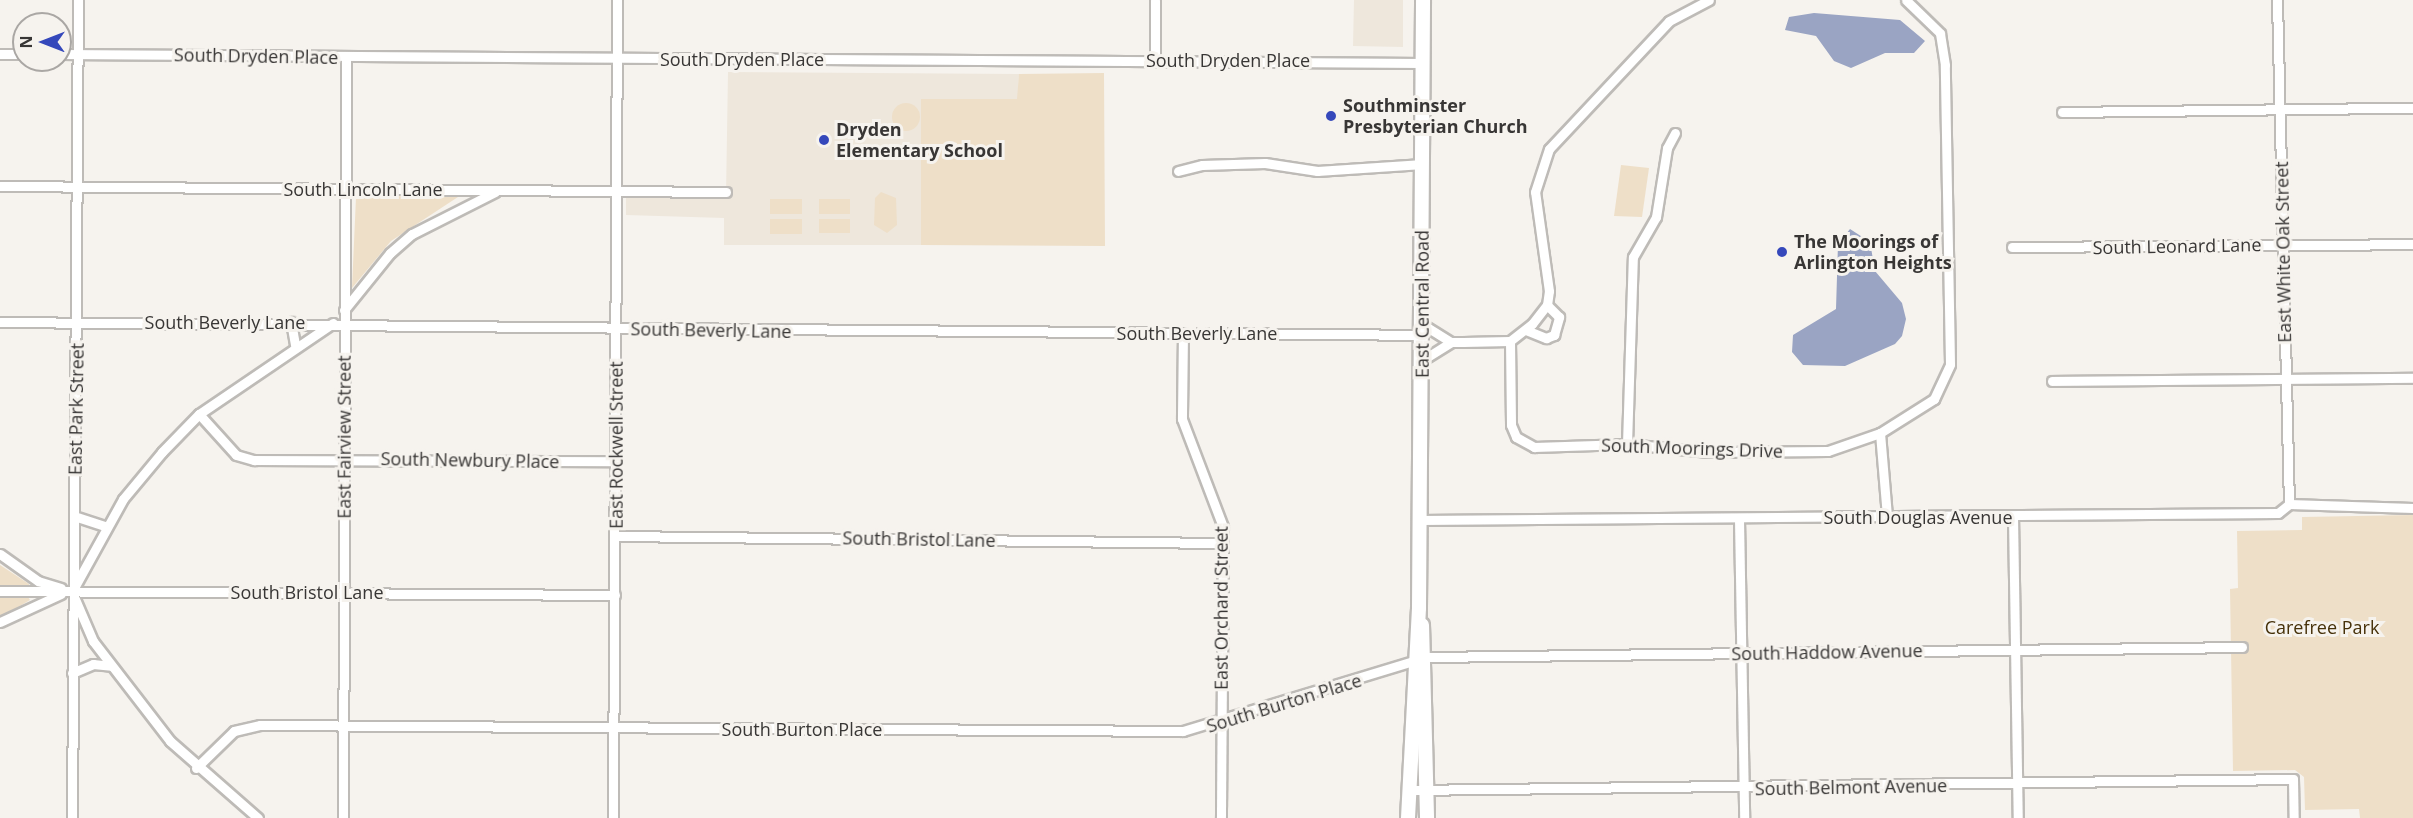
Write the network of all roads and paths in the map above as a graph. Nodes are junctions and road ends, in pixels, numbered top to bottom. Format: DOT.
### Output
graph roads {
  1 [pos="78,0"];
  2 [pos="617,0"];
  3 [pos="1155,0"];
  4 [pos="1424,0"];
  5 [pos="1709,0"];
  6 [pos="1906,0"];
  7 [pos="2277,0"];
  8 [pos="72,54"];
  9 [pos="78,54"];
  10 [pos="346,57"];
  11 [pos="617,58"];
  12 [pos="1155,59"];
  13 [pos="1423,63"];
  14 [pos="2413,108"];
  15 [pos="2280,110"];
  16 [pos="2062,112"];
  17 [pos="1675,133"];
  18 [pos="1423,164"];
  19 [pos="1178,171"];
  20 [pos="0,186"];
  21 [pos="77,187"];
  22 [pos="345,189"];
  23 [pos="500,190"];
  24 [pos="617,190"];
  25 [pos="726,192"];
  26 [pos="2283,244"];
  27 [pos="2413,244"];
  28 [pos="2012,247"];
  29 [pos="1547,305"];
  30 [pos="345,309"];
  31 [pos="0,322"];
  32 [pos="77,322"];
  33 [pos="291,322"];
  34 [pos="333,323"];
  35 [pos="345,323"];
  36 [pos="617,327"];
  37 [pos="1422,330"];
  38 [pos="1526,330"];
  39 [pos="1183,333"];
  40 [pos="1510,341"];
  41 [pos="1451,342"];
  42 [pos="295,345"];
  43 [pos="1421,361"];
  44 [pos="2413,378"];
  45 [pos="2286,379"];
  46 [pos="2052,381"];
  47 [pos="199,414"];
  48 [pos="1880,433"];
  49 [pos="1628,444"];
  50 [pos="344,459"];
  51 [pos="616,461"];
  52 [pos="2289,504"];
  53 [pos="2413,508"];
  54 [pos="74,516"];
  55 [pos="2013,516"];
  56 [pos="1887,517"];
  57 [pos="1739,519"];
  58 [pos="1420,520"];
  59 [pos="105,526"];
  60 [pos="615,536"];
  61 [pos="1223,543"];
  62 [pos="0,554"];
  63 [pos="0,591"];
  64 [pos="72,591"];
  65 [pos="344,592"];
  66 [pos="615,595"];
  67 [pos="0,622"];
  68 [pos="2242,647"];
  69 [pos="2015,649"];
  70 [pos="1741,654"];
  71 [pos="1420,658"];
  72 [pos="111,666"];
  73 [pos="72,673"];
  74 [pos="1221,723"];
  75 [pos="343,727"];
  76 [pos="614,729"];
  77 [pos="196,768"];
  78 [pos="2018,786"];
  79 [pos="1744,788"];
  80 [pos="1427,789"];
  81 [pos="1409,790"];
  82 [pos="72,818"];
  83 [pos="258,818"];
  84 [pos="343,818"];
  85 [pos="613,818"];
  86 [pos="1221,818"];
  87 [pos="1408,818"];
  88 [pos="1427,818"];
  89 [pos="1744,818"];
  90 [pos="2018,818"];
  91 [pos="2294,818"];
  1 -- 9 [label="street, East Park Street"];
  2 -- 11 [label="street, East Rockwell Street"];
  3 -- 12 [label="street"];
  4 -- 13 [label="main road, East Central Road"];
  5 -- 29 [label="street"];
  6 -- 48 [label="street, South Moorings Drive"];
  7 -- 15 [label="street, East White Oak Street"];
  8 -- 9 [label="street, South Dryden Place"];
  9 -- 10 [label="street, South Dryden Place"];
  9 -- 21 [label="street, East Park Street"];
  10 -- 11 [label="street, South Dryden Place"];
  10 -- 22 [label="street, East Fairview Street"];
  11 -- 12 [label="street, South Dryden Place"];
  11 -- 24 [label="street, East Rockwell Street"];
  12 -- 13 [label="street, South Dryden Place"];
  13 -- 18 [label="main road, East Central Road"];
  14 -- 15 [label="street"];
  15 -- 16 [label="street"];
  15 -- 26 [label="street, East White Oak Street"];
  17 -- 49 [label="street"];
  18 -- 19 [label="street"];
  18 -- 37 [label="main road, East Central Road"];
  20 -- 21 [label="street, South Lincoln Lane"];
  21 -- 22 [label="street, South Lincoln Lane"];
  21 -- 32 [label="street, East Park Street"];
  22 -- 23 [label="street, South Lincoln Lane"];
  22 -- 30 [label="street, East Fairview Street"];
  23 -- 24 [label="street, South Lincoln Lane"];
  23 -- 30 [label="street"];
  24 -- 25 [label="street, South Lincoln Lane"];
  24 -- 36 [label="street, East Rockwell Street"];
  26 -- 27 [label="street, South Leonard Lane"];
  26 -- 28 [label="street, South Leonard Lane"];
  26 -- 45 [label="street, East White Oak Street"];
  29 -- 38 [label="street"];
  29 -- 38 [label="street"];
  30 -- 34 [label="street"];
  30 -- 35 [label="street, East Fairview Street"];
  31 -- 32 [label="street, South Beverly Lane"];
  32 -- 33 [label="street, South Beverly Lane"];
  32 -- 54 [label="street, East Park Street"];
  33 -- 34 [label="street, South Beverly Lane"];
  33 -- 42 [label="street"];
  34 -- 35 [label="street, South Beverly Lane"];
  34 -- 42 [label="street"];
  35 -- 36 [label="street, South Beverly Lane"];
  35 -- 50 [label="street, East Fairview Street"];
  36 -- 39 [label="street, South Beverly Lane"];
  36 -- 51 [label="street, East Rockwell Street"];
  37 -- 39 [label="street, South Beverly Lane"];
  37 -- 41 [label="street"];
  37 -- 43 [label="main road, East Central Road"];
  38 -- 40 [label="street"];
  39 -- 61 [label="street, East Orchard Street"];
  40 -- 41 [label="street"];
  40 -- 49 [label="street, South Moorings Drive"];
  41 -- 43 [label="street"];
  42 -- 47 [label="street"];
  43 -- 58 [label="main road, East Central Road"];
  44 -- 45 [label="street"];
  45 -- 46 [label="street"];
  45 -- 52 [label="street, East White Oak Street"];
  47 -- 50 [label="street, South Newbury Place"];
  47 -- 59 [label="street"];
  48 -- 49 [label="street, South Moorings Drive"];
  48 -- 56 [label="street"];
  50 -- 51 [label="street, South Newbury Place"];
  50 -- 65 [label="street, East Fairview Street"];
  51 -- 60 [label="street, East Rockwell Street"];
  52 -- 53 [label="street, South Douglas Avenue"];
  52 -- 55 [label="street, South Douglas Avenue"];
  54 -- 59 [label="street"];
  54 -- 64 [label="street, East Park Street"];
  55 -- 56 [label="street, South Douglas Avenue"];
  55 -- 69 [label="street"];
  56 -- 57 [label="street, South Douglas Avenue"];
  57 -- 58 [label="street, South Douglas Avenue"];
  57 -- 70 [label="street"];
  58 -- 71 [label="main road, East Central Road"];
  59 -- 64 [label="street"];
  60 -- 61 [label="street, South Bristol Lane"];
  60 -- 66 [label="street, East Rockwell Street"];
  61 -- 74 [label="street, East Orchard Street"];
  62 -- 64 [label="street"];
  63 -- 64 [label="street, South Bristol Lane"];
  64 -- 65 [label="street, South Bristol Lane"];
  64 -- 67 [label="street"];
  64 -- 72 [label="street"];
  64 -- 73 [label="street, East Park Street"];
  65 -- 66 [label="street, South Bristol Lane"];
  65 -- 75 [label="street, East Fairview Street"];
  66 -- 76 [label="street, East Rockwell Street"];
  68 -- 69 [label="street, South Haddow Avenue"];
  69 -- 70 [label="street, South Haddow Avenue"];
  69 -- 78 [label="street"];
  70 -- 71 [label="street, South Haddow Avenue"];
  70 -- 79 [label="street"];
  71 -- 74 [label="street, South Burton Place"];
  71 -- 80 [label="main road, East Central Road"];
  71 -- 81 [label="main road, East Central Road"];
  72 -- 73 [label="street"];
  72 -- 77 [label="street"];
  73 -- 82 [label="street, East Park Street"];
  74 -- 76 [label="street, South Burton Place"];
  74 -- 86 [label="street, East Orchard Street"];
  75 -- 76 [label="street, South Burton Place"];
  75 -- 77 [label="street, South Burton Place"];
  75 -- 84 [label="street, East Fairview Street"];
  76 -- 85 [label="street, East Rockwell Street"];
  77 -- 83 [label="street"];
  78 -- 79 [label="street, South Belmont Avenue"];
  78 -- 90 [label="street"];
  78 -- 91 [label="street, South Belmont Avenue"];
  79 -- 80 [label="street, South Belmont Avenue"];
  79 -- 89 [label="street"];
  80 -- 81 [label="street, South Belmont Avenue"];
  80 -- 88 [label="main road, East Central Road"];
  81 -- 87 [label="main road, East Central Road"];
}
